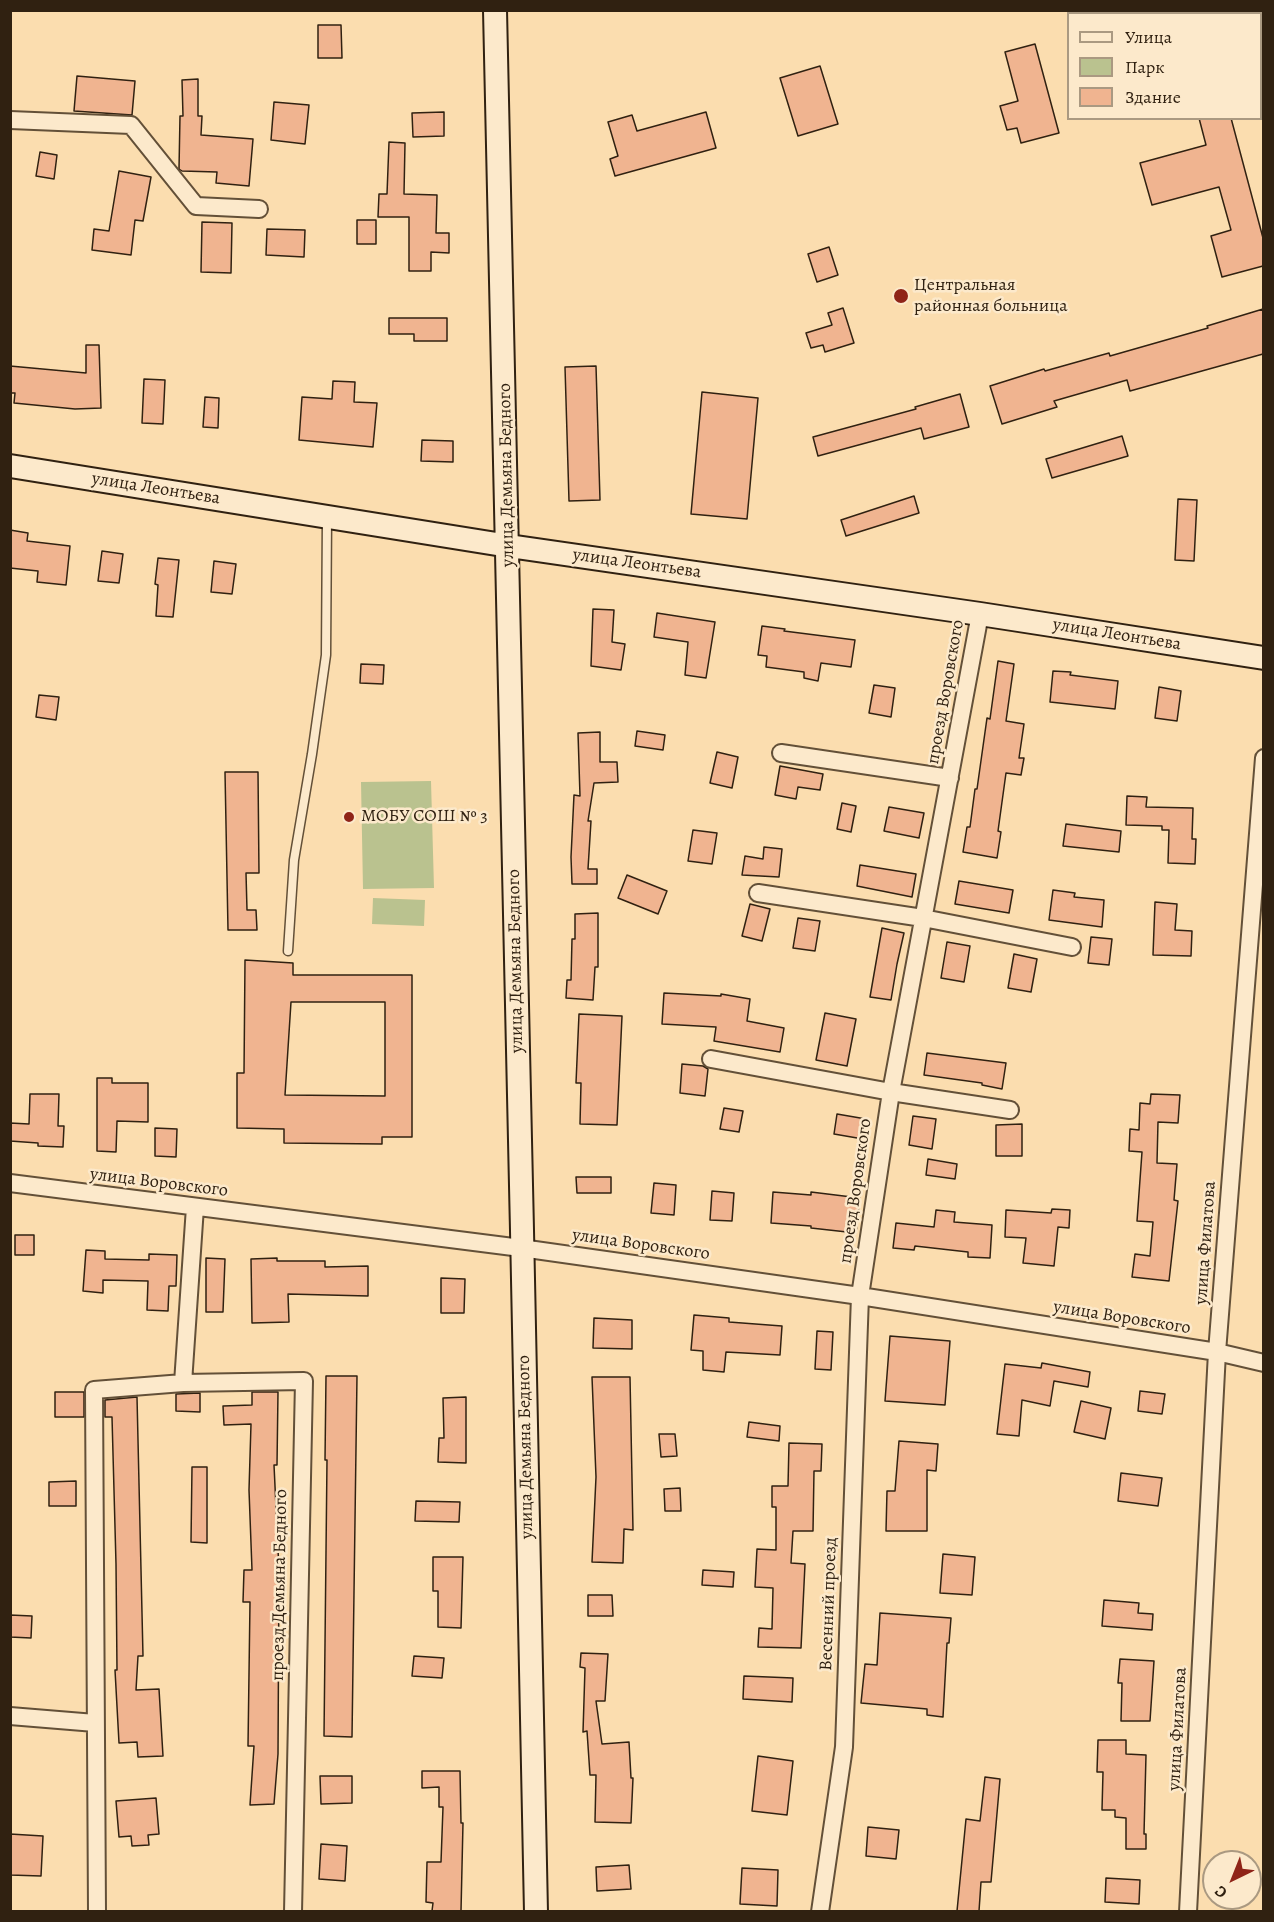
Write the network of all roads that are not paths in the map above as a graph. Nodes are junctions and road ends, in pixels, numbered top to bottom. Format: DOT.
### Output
graph roads {
  1 [pos="495,10"];
  2 [pos="10,120"];
  3 [pos="259,209"];
  4 [pos="10,466"];
  5 [pos="327,517"];
  6 [pos="509,546"];
  7 [pos="980,614"];
  8 [pos="1263,658"];
  9 [pos="781,753"];
  10 [pos="1263,758"];
  11 [pos="950,778"];
  12 [pos="758,893"];
  13 [pos="923,918"];
  14 [pos="1072,947"];
  15 [pos="288,951"];
  16 [pos="711,1059"];
  17 [pos="891,1092"];
  18 [pos="1010,1110"];
  19 [pos="10,1184"];
  20 [pos="195,1207"];
  21 [pos="521,1248"];
  22 [pos="860,1296"];
  23 [pos="1217,1352"];
  24 [pos="1263,1363"];
  25 [pos="183,1383"];
  26 [pos="10,1716"];
  27 [pos="95,1724"];
  28 [pos="97,1911"];
  29 [pos="293,1911"];
  30 [pos="536,1911"];
  31 [pos="820,1911"];
  32 [pos="1188,1911"];
  1 -- 6 [label="street, улица Демьяна Бедного"];
  2 -- 3 [label="street"];
  4 -- 5 [label="street, улица Леонтьева"];
  5 -- 6 [label="street, улица Леонтьева"];
  5 -- 15 [label="lane"];
  6 -- 7 [label="street, улица Леонтьева"];
  6 -- 21 [label="street, улица Демьяна Бедного"];
  7 -- 8 [label="street, улица Леонтьева"];
  7 -- 11 [label="street, проезд Воровского"];
  9 -- 11 [label="street, проезд Воровского"];
  10 -- 23 [label="street, улица Филатова"];
  11 -- 13 [label="street, проезд Воровского"];
  12 -- 13 [label="street"];
  13 -- 14 [label="street"];
  13 -- 17 [label="street, проезд Воровского"];
  16 -- 17 [label="street"];
  17 -- 18 [label="street"];
  17 -- 22 [label="street, проезд Воровского"];
  19 -- 20 [label="street, улица Воровского"];
  20 -- 21 [label="street, улица Воровского"];
  20 -- 25 [label="street"];
  21 -- 22 [label="street, улица Воровского"];
  21 -- 30 [label="street, улица Демьяна Бедного"];
  22 -- 23 [label="street, улица Воровского"];
  22 -- 31 [label="street, Весенний проезд"];
  23 -- 24 [label="street, улица Воровского"];
  23 -- 32 [label="street, улица Филатова"];
  25 -- 27 [label="street, проезд Демьяна Бедного"];
  25 -- 29 [label="street, проезд Демьяна Бедного"];
  26 -- 27 [label="street"];
  27 -- 28 [label="street, проезд Демьяна Бедного"];
}
